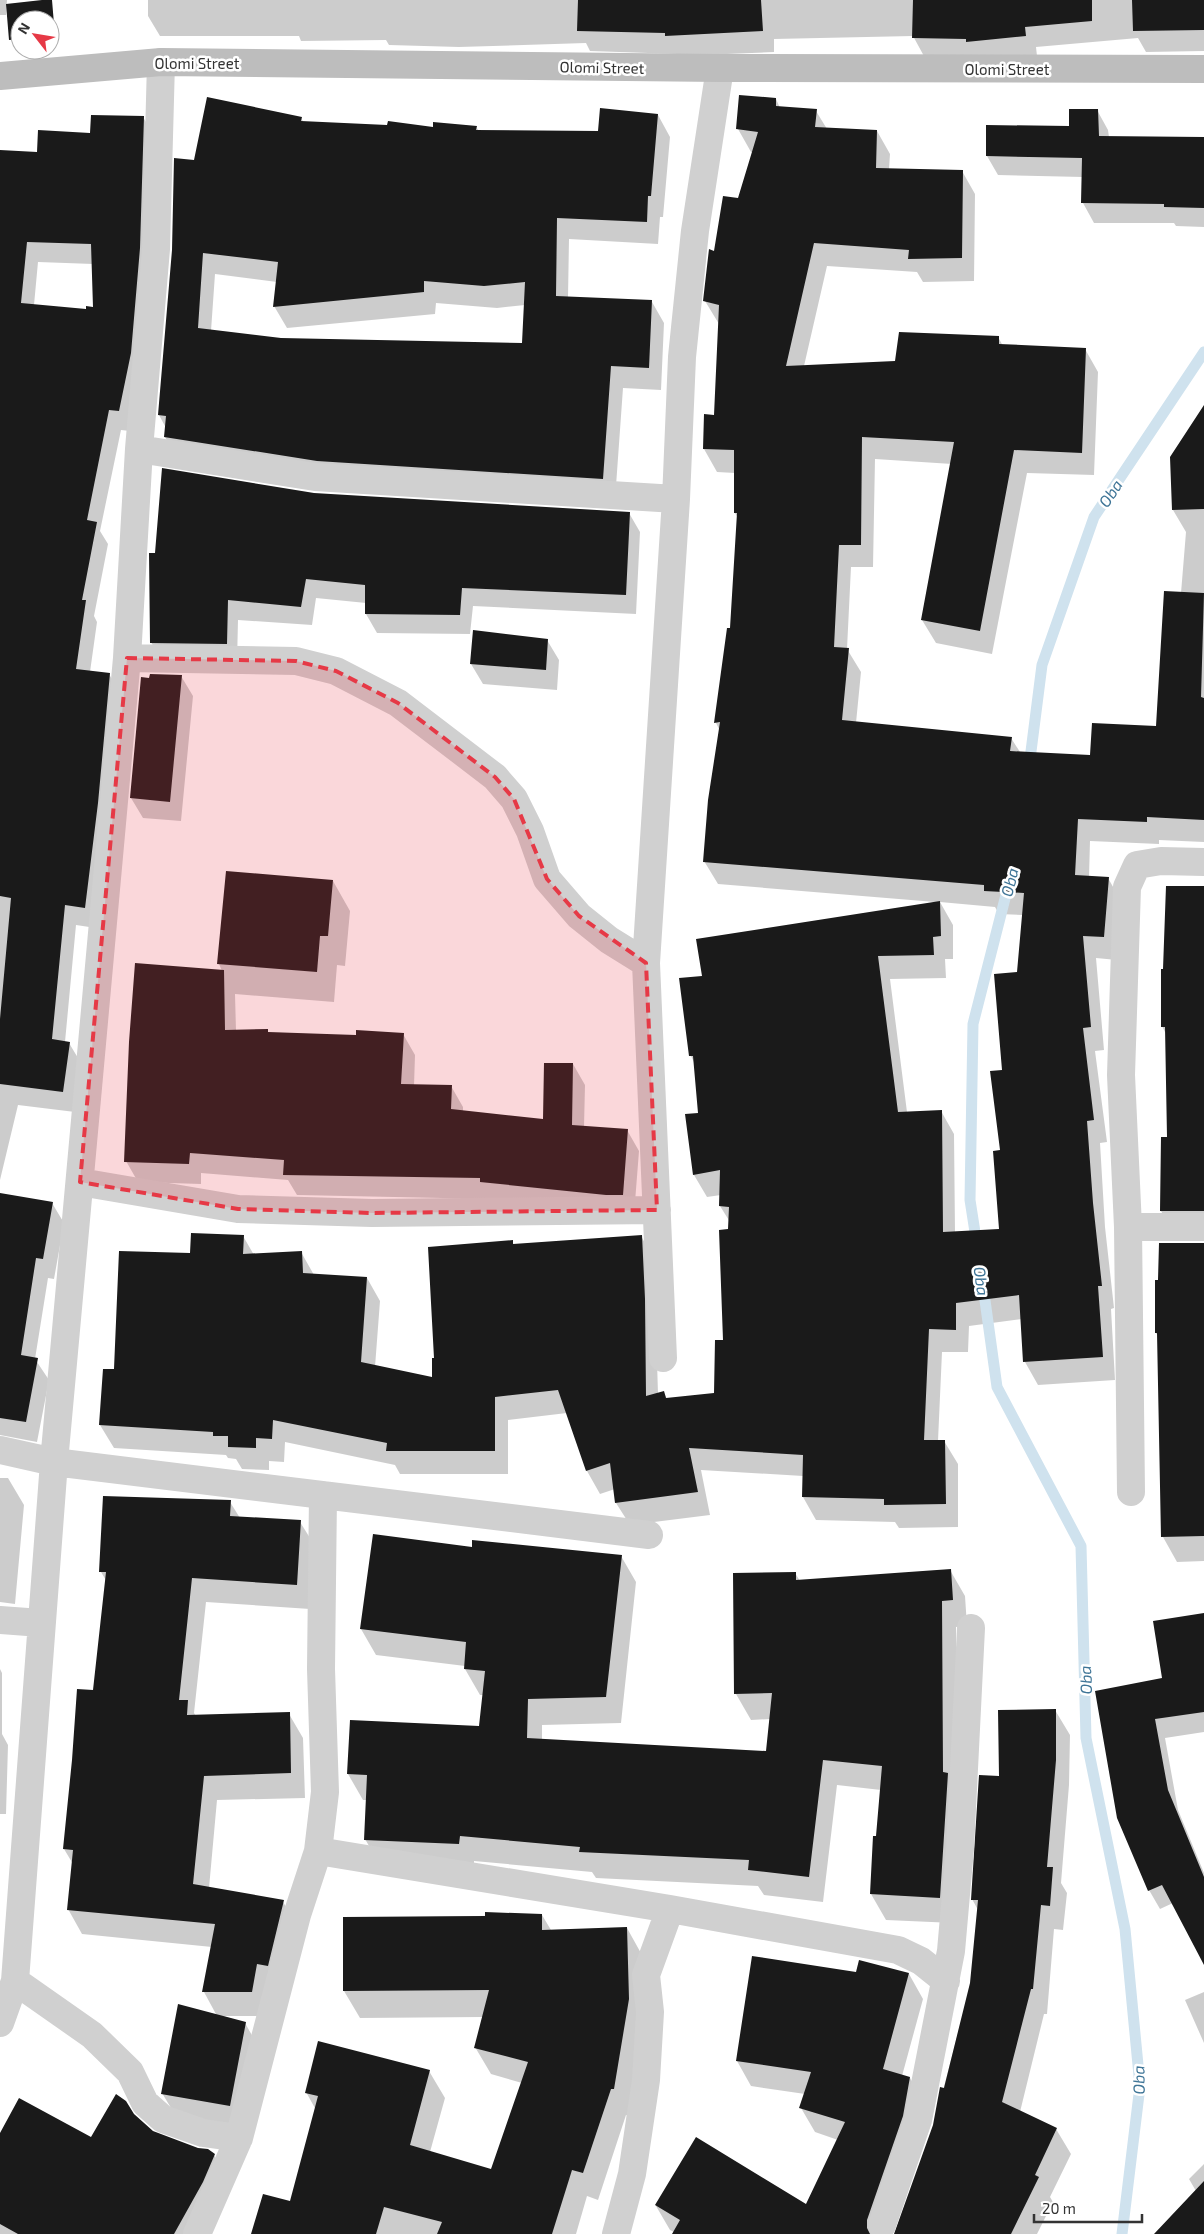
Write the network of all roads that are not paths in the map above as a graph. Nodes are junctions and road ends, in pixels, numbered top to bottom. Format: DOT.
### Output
graph roads {
  1 [pos="161,62"];
  2 [pos="720,68"];
  3 [pos="1204,69"];
  4 [pos="0,76"];
  5 [pos="139,449"];
  6 [pos="676,499"];
  7 [pos="127,658"];
  8 [pos="1204,862"];
  9 [pos="646,963"];
  10 [pos="80,1182"];
  11 [pos="657,1210"];
  12 [pos="1128,1227"];
  13 [pos="1204,1227"];
  14 [pos="662,1358"];
  15 [pos="0,1450"];
  16 [pos="54,1462"];
  17 [pos="1131,1492"];
  18 [pos="323,1495"];
  19 [pos="649,1535"];
  20 [pos="0,1620"];
  21 [pos="41,1623"];
  22 [pos="970,1628"];
  23 [pos="318,1851"];
  24 [pos="670,1909"];
  25 [pos="15,1981"];
  26 [pos="946,1981"];
  27 [pos="0,2023"];
  28 [pos="239,2138"];
  29 [pos="882,2225"];
  30 [pos="197,2234"];
  31 [pos="616,2234"];
  1 -- 2 [label="main road, Olomi Street"];
  1 -- 4 [label="main road, Olomi Street"];
  1 -- 5 [label="street"];
  2 -- 3 [label="main road, Olomi Street"];
  2 -- 6 [label="street"];
  5 -- 6 [label="street"];
  5 -- 7 [label="street"];
  6 -- 9 [label="street"];
  7 -- 9 [label="street"];
  7 -- 10 [label="street"];
  8 -- 12 [label="street"];
  9 -- 11 [label="street"];
  10 -- 11 [label="street"];
  10 -- 16 [label="street"];
  11 -- 14 [label="street"];
  12 -- 13 [label="street"];
  12 -- 17 [label="street"];
  15 -- 16 [label="street"];
  16 -- 18 [label="street"];
  16 -- 21 [label="street"];
  18 -- 19 [label="street"];
  18 -- 23 [label="street"];
  20 -- 21 [label="street"];
  21 -- 25 [label="street"];
  22 -- 26 [label="street"];
  23 -- 24 [label="street"];
  23 -- 28 [label="street"];
  24 -- 26 [label="street"];
  24 -- 31 [label="street"];
  25 -- 27 [label="street"];
  25 -- 28 [label="street"];
  26 -- 29 [label="street"];
  28 -- 30 [label="street"];
}
